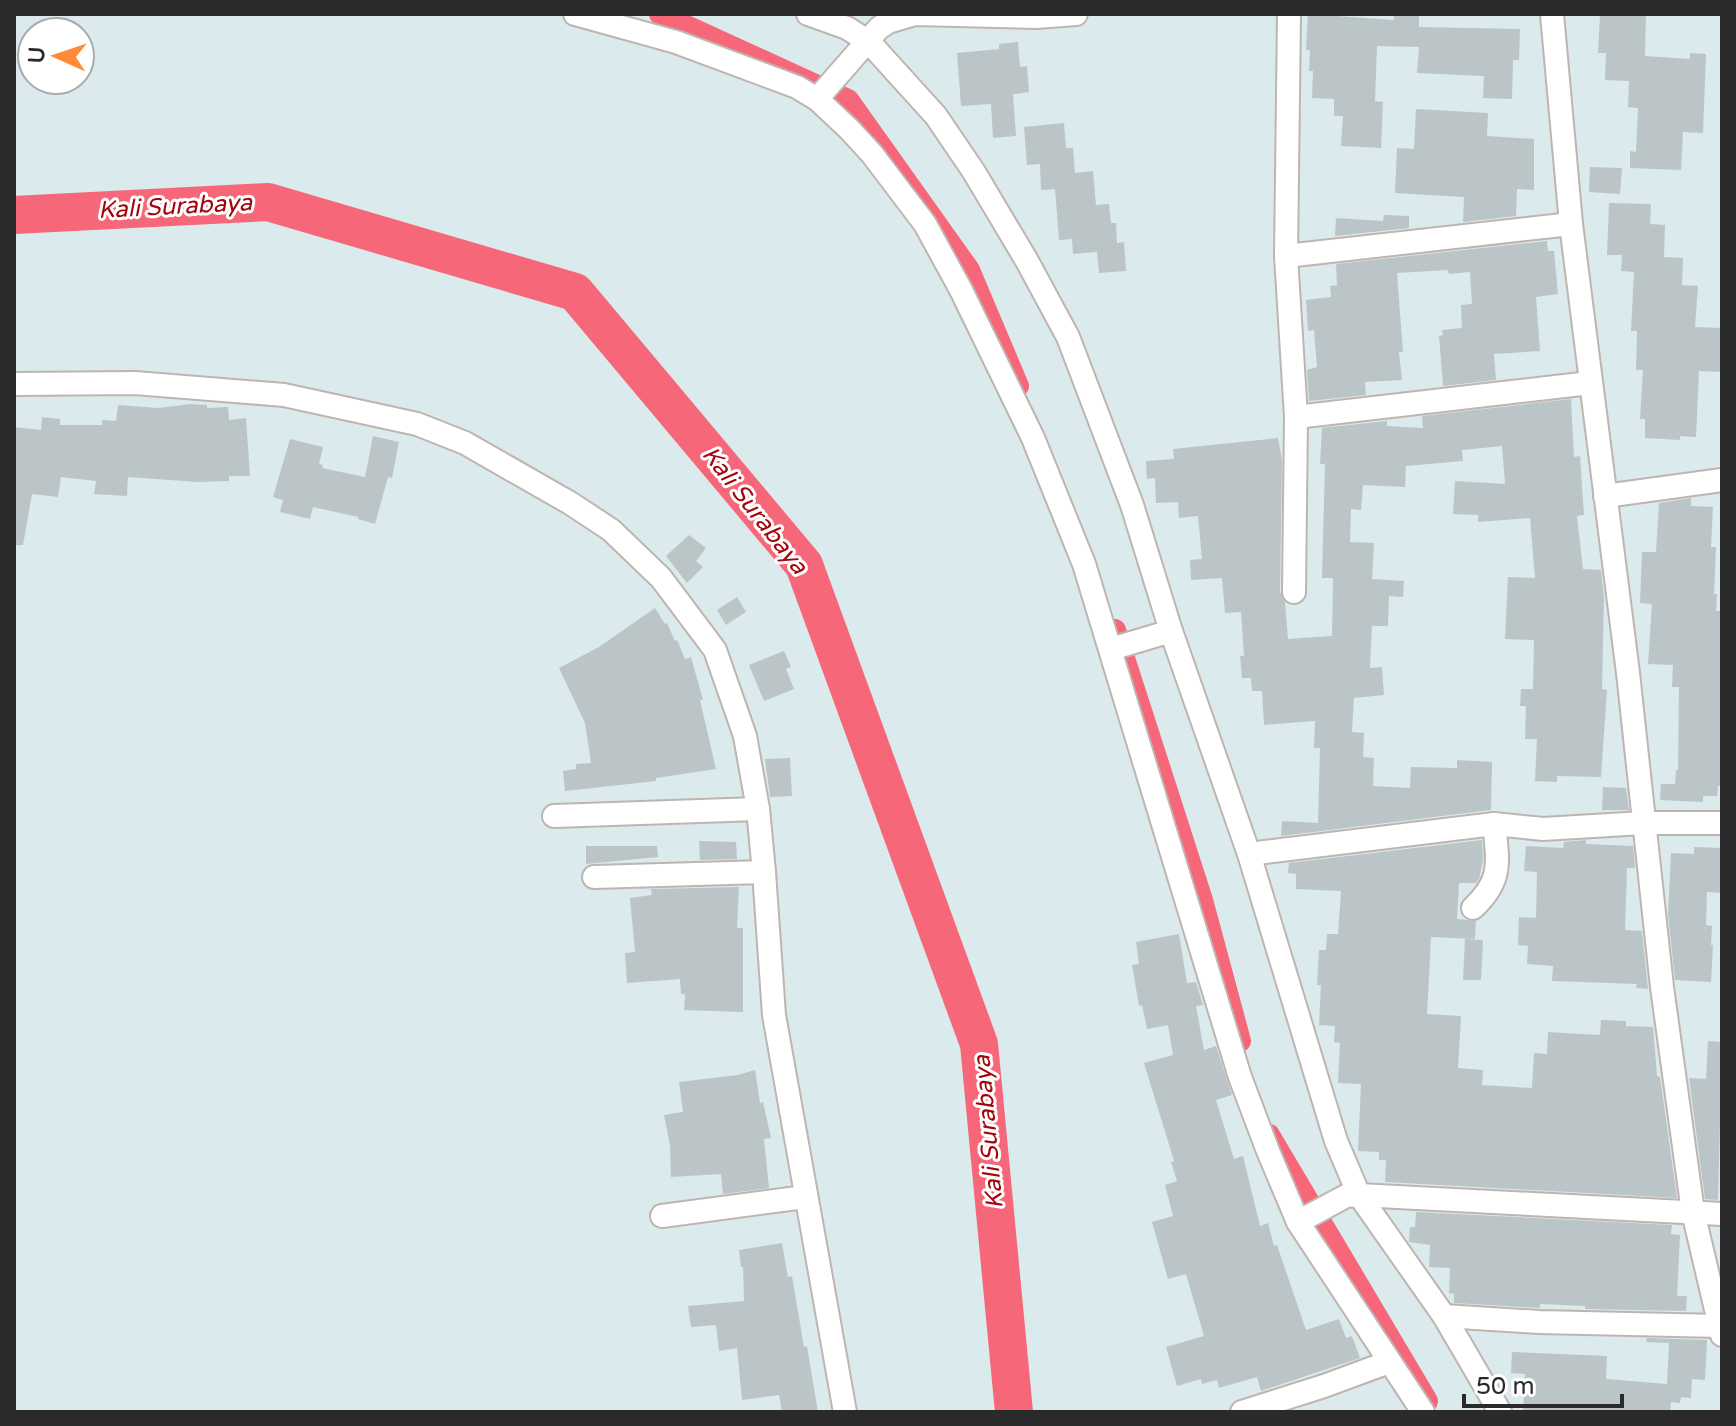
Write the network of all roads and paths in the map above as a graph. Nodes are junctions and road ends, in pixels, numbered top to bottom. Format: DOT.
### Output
graph roads {
  1 [pos="575,14"];
  2 [pos="808,14"];
  3 [pos="1076,14"];
  4 [pos="1289,14"];
  5 [pos="1552,14"];
  6 [pos="861,50"];
  7 [pos="819,97"];
  8 [pos="1571,224"];
  9 [pos="1286,256"];
  10 [pos="1590,383"];
  11 [pos="14,384"];
  12 [pos="1296,417"];
  13 [pos="1722,480"];
  14 [pos="1605,496"];
  15 [pos="1294,592"];
  16 [pos="1167,632"];
  17 [pos="1114,648"];
  18 [pos="758,809"];
  19 [pos="554,816"];
  20 [pos="1643,823"];
  21 [pos="1722,823"];
  22 [pos="1494,824"];
  23 [pos="1249,854"];
  24 [pos="764,872"];
  25 [pos="594,877"];
  26 [pos="1473,908"];
  27 [pos="1352,1196"];
  28 [pos="805,1197"];
  29 [pos="1693,1212"];
  30 [pos="1722,1214"];
  31 [pos="662,1216"];
  32 [pos="1302,1220"];
  33 [pos="1444,1316"];
  34 [pos="1721,1331"];
  35 [pos="1389,1362"];
  36 [pos="845,1412"];
  37 [pos="1242,1412"];
  38 [pos="1423,1412"];
  39 [pos="1500,1412"];
  1 -- 7 [label="street"];
  2 -- 6 [label="street"];
  3 -- 6 [label="street"];
  4 -- 9 [label="street"];
  5 -- 8 [label="street"];
  6 -- 7 [label="street"];
  6 -- 16 [label="street"];
  7 -- 17 [label="street"];
  8 -- 9 [label="street"];
  8 -- 10 [label="street"];
  9 -- 12 [label="street"];
  10 -- 12 [label="street"];
  10 -- 14 [label="street"];
  11 -- 18 [label="street"];
  12 -- 15 [label="street"];
  13 -- 14 [label="street"];
  14 -- 20 [label="street"];
  16 -- 17 [label="street"];
  16 -- 23 [label="street"];
  17 -- 32 [label="street"];
  18 -- 19 [label="street"];
  18 -- 24 [label="street"];
  20 -- 21 [label="street"];
  20 -- 22 [label="street"];
  20 -- 29 [label="street"];
  22 -- 23 [label="street"];
  22 -- 26 [label="street"];
  23 -- 27 [label="street"];
  24 -- 25 [label="street"];
  24 -- 28 [label="street"];
  27 -- 29 [label="street"];
  27 -- 32 [label="street"];
  27 -- 33 [label="street"];
  28 -- 31 [label="street"];
  28 -- 36 [label="street"];
  29 -- 30 [label="street"];
  29 -- 34 [label="street"];
  32 -- 35 [label="street"];
  33 -- 34 [label="street"];
  33 -- 39 [label="street"];
  35 -- 37 [label="street"];
  35 -- 38 [label="street"];
}
